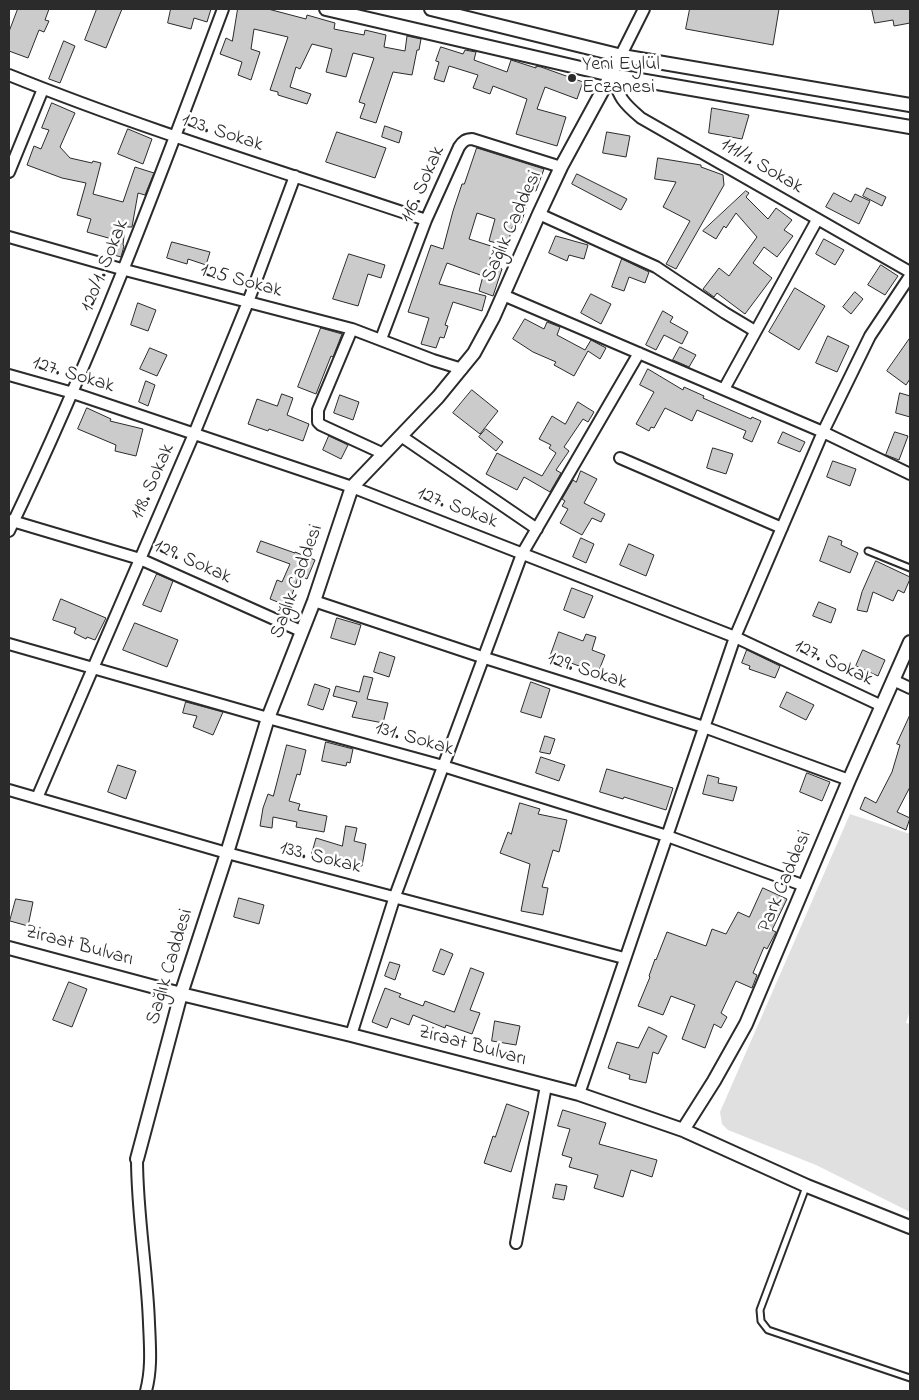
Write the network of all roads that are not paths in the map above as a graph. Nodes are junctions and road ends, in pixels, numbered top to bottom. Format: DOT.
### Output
graph roads {
  1 [pos="222,9"];
  2 [pos="326,9"];
  3 [pos="431,9"];
  4 [pos="644,9"];
  5 [pos="622,56"];
  6 [pos="9,75"];
  7 [pos="611,75"];
  8 [pos="43,89"];
  9 [pos="910,105"];
  10 [pos="910,127"];
  11 [pos="175,137"];
  12 [pos="561,167"];
  13 [pos="9,172"];
  14 [pos="295,176"];
  15 [pos="539,214"];
  16 [pos="426,220"];
  17 [pos="817,220"];
  18 [pos="9,237"];
  19 [pos="125,270"];
  20 [pos="910,272"];
  21 [pos="910,276"];
  22 [pos="503,295"];
  23 [pos="248,302"];
  24 [pos="352,329"];
  25 [pos="755,331"];
  26 [pos="381,339"];
  27 [pos="639,353"];
  28 [pos="462,369"];
  29 [pos="9,374"];
  30 [pos="724,390"];
  31 [pos="73,393"];
  32 [pos="823,432"];
  33 [pos="194,434"];
  34 [pos="401,436"];
  35 [pos="384,454"];
  36 [pos="620,458"];
  37 [pos="910,474"];
  38 [pos="352,487"];
  39 [pos="11,520"];
  40 [pos="782,528"];
  41 [pos="536,529"];
  42 [pos="9,531"];
  43 [pos="868,551"];
  44 [pos="522,554"];
  45 [pos="140,559"];
  46 [pos="910,568"];
  47 [pos="314,600"];
  48 [pos="301,630"];
  49 [pos="735,637"];
  50 [pos="910,642"];
  51 [pos="9,644"];
  52 [pos="485,658"];
  53 [pos="93,668"];
  54 [pos="893,680"];
  55 [pos="910,688"];
  56 [pos="882,706"];
  57 [pos="268,718"];
  58 [pos="704,728"];
  59 [pos="443,766"];
  60 [pos="849,780"];
  61 [pos="9,790"];
  62 [pos="37,798"];
  63 [pos="667,836"];
  64 [pos="228,853"];
  65 [pos="805,886"];
  66 [pos="395,896"];
  67 [pos="9,948"];
  68 [pos="624,958"];
  69 [pos="181,994"];
  70 [pos="351,1035"];
  71 [pos="546,1086"];
  72 [pos="579,1094"];
  73 [pos="683,1130"];
  74 [pos="137,1159"];
  75 [pos="807,1186"];
  76 [pos="910,1227"];
  77 [pos="516,1243"];
  78 [pos="910,1378"];
  79 [pos="146,1391"];
  1 -- 11 [label="street, 120/1. Sokak"];
  2 -- 7 [label="street"];
  3 -- 5 [label="street"];
  4 -- 5 [label="street"];
  5 -- 7 [label="street"];
  5 -- 9 [label="street"];
  6 -- 8 [label="street, 123. Sokak"];
  7 -- 10 [label="street"];
  7 -- 12 [label="street, Sağlık Caddesi"];
  7 -- 17 [label="street, 111/1. Sokak"];
  8 -- 11 [label="street, 123. Sokak"];
  8 -- 13 [label="street"];
  11 -- 14 [label="street, 123. Sokak"];
  11 -- 19 [label="street, 120/1. Sokak"];
  12 -- 15 [label="street, Sağlık Caddesi"];
  12 -- 16 [label="street, 116. Sokak"];
  14 -- 16 [label="street, 123. Sokak"];
  14 -- 23 [label="street, 118. Sokak"];
  15 -- 22 [label="street, Sağlık Caddesi"];
  15 -- 25 [label="street"];
  16 -- 26 [label="street, 116. Sokak"];
  17 -- 20 [label="street, 111/1. Sokak"];
  17 -- 25 [label="street"];
  18 -- 19 [label="street, 125 Sokak"];
  19 -- 23 [label="street, 125 Sokak"];
  19 -- 31 [label="street, 120/1. Sokak"];
  21 -- 32 [label="street"];
  22 -- 27 [label="street"];
  22 -- 28 [label="street, Sağlık Caddesi"];
  23 -- 24 [label="street, 125 Sokak"];
  23 -- 33 [label="street, 118. Sokak"];
  24 -- 26 [label="street, 125 Sokak"];
  24 -- 35 [label="street"];
  25 -- 30 [label="street"];
  26 -- 28 [label="street, 125 Sokak"];
  27 -- 30 [label="street"];
  27 -- 41 [label="street"];
  28 -- 34 [label="street, Sağlık Caddesi"];
  29 -- 31 [label="street, 127. Sokak"];
  30 -- 32 [label="street"];
  31 -- 33 [label="street, 127. Sokak"];
  31 -- 39 [label="street, 120/1. Sokak"];
  32 -- 37 [label="street"];
  32 -- 40 [label="street"];
  33 -- 38 [label="street, 127. Sokak"];
  33 -- 45 [label="street, 118. Sokak"];
  34 -- 35 [label="street, Sağlık Caddesi"];
  34 -- 41 [label="street"];
  35 -- 38 [label="street, Sağlık Caddesi"];
  36 -- 40 [label="street"];
  38 -- 44 [label="street, 127. Sokak"];
  38 -- 47 [label="street, Sağlık Caddesi"];
  39 -- 42 [label="street, 120/1. Sokak"];
  39 -- 45 [label="street, 129. Sokak"];
  40 -- 49 [label="street"];
  41 -- 44 [label="street"];
  43 -- 46 [label="lane"];
  44 -- 49 [label="street, 127. Sokak"];
  44 -- 52 [label="street"];
  45 -- 48 [label="street, 129. Sokak"];
  45 -- 53 [label="street, 118. Sokak"];
  47 -- 48 [label="street, Sağlık Caddesi"];
  47 -- 52 [label="street, 129. Sokak"];
  48 -- 57 [label="street, Sağlık Caddesi"];
  49 -- 56 [label="street, 127. Sokak"];
  49 -- 58 [label="street"];
  50 -- 54 [label="street, Park Caddesi"];
  51 -- 53 [label="street, 131. Sokak"];
  52 -- 58 [label="street, 129. Sokak"];
  52 -- 59 [label="street"];
  53 -- 57 [label="street, 131. Sokak"];
  53 -- 62 [label="street, 118. Sokak"];
  54 -- 55 [label="street"];
  54 -- 56 [label="street, Park Caddesi"];
  56 -- 60 [label="street, Park Caddesi"];
  57 -- 59 [label="street, 131. Sokak"];
  57 -- 64 [label="street, Sağlık Caddesi"];
  58 -- 60 [label="street, 129. Sokak"];
  58 -- 63 [label="street"];
  59 -- 63 [label="street, 131. Sokak"];
  59 -- 66 [label="street"];
  60 -- 65 [label="street, Park Caddesi"];
  61 -- 62 [label="street, 133. Sokak"];
  62 -- 64 [label="street, 133. Sokak"];
  63 -- 65 [label="street, 131. Sokak"];
  63 -- 68 [label="street"];
  64 -- 66 [label="street, 133. Sokak"];
  64 -- 69 [label="street, Sağlık Caddesi"];
  65 -- 73 [label="street, Park Caddesi"];
  66 -- 68 [label="street, 133. Sokak"];
  66 -- 70 [label="street"];
  67 -- 69 [label="street, Ziraat Bulvarı"];
  68 -- 72 [label="street"];
  69 -- 70 [label="street, Ziraat Bulvarı"];
  69 -- 74 [label="street, Sağlık Caddesi"];
  70 -- 71 [label="street, Ziraat Bulvarı"];
  71 -- 72 [label="street, Ziraat Bulvarı"];
  71 -- 77 [label="street"];
  72 -- 73 [label="street, Ziraat Bulvarı"];
  73 -- 75 [label="street, Ziraat Bulvarı"];
  74 -- 79 [label="street"];
  75 -- 76 [label="street, Ziraat Bulvarı"];
  75 -- 78 [label="lane"];
}
